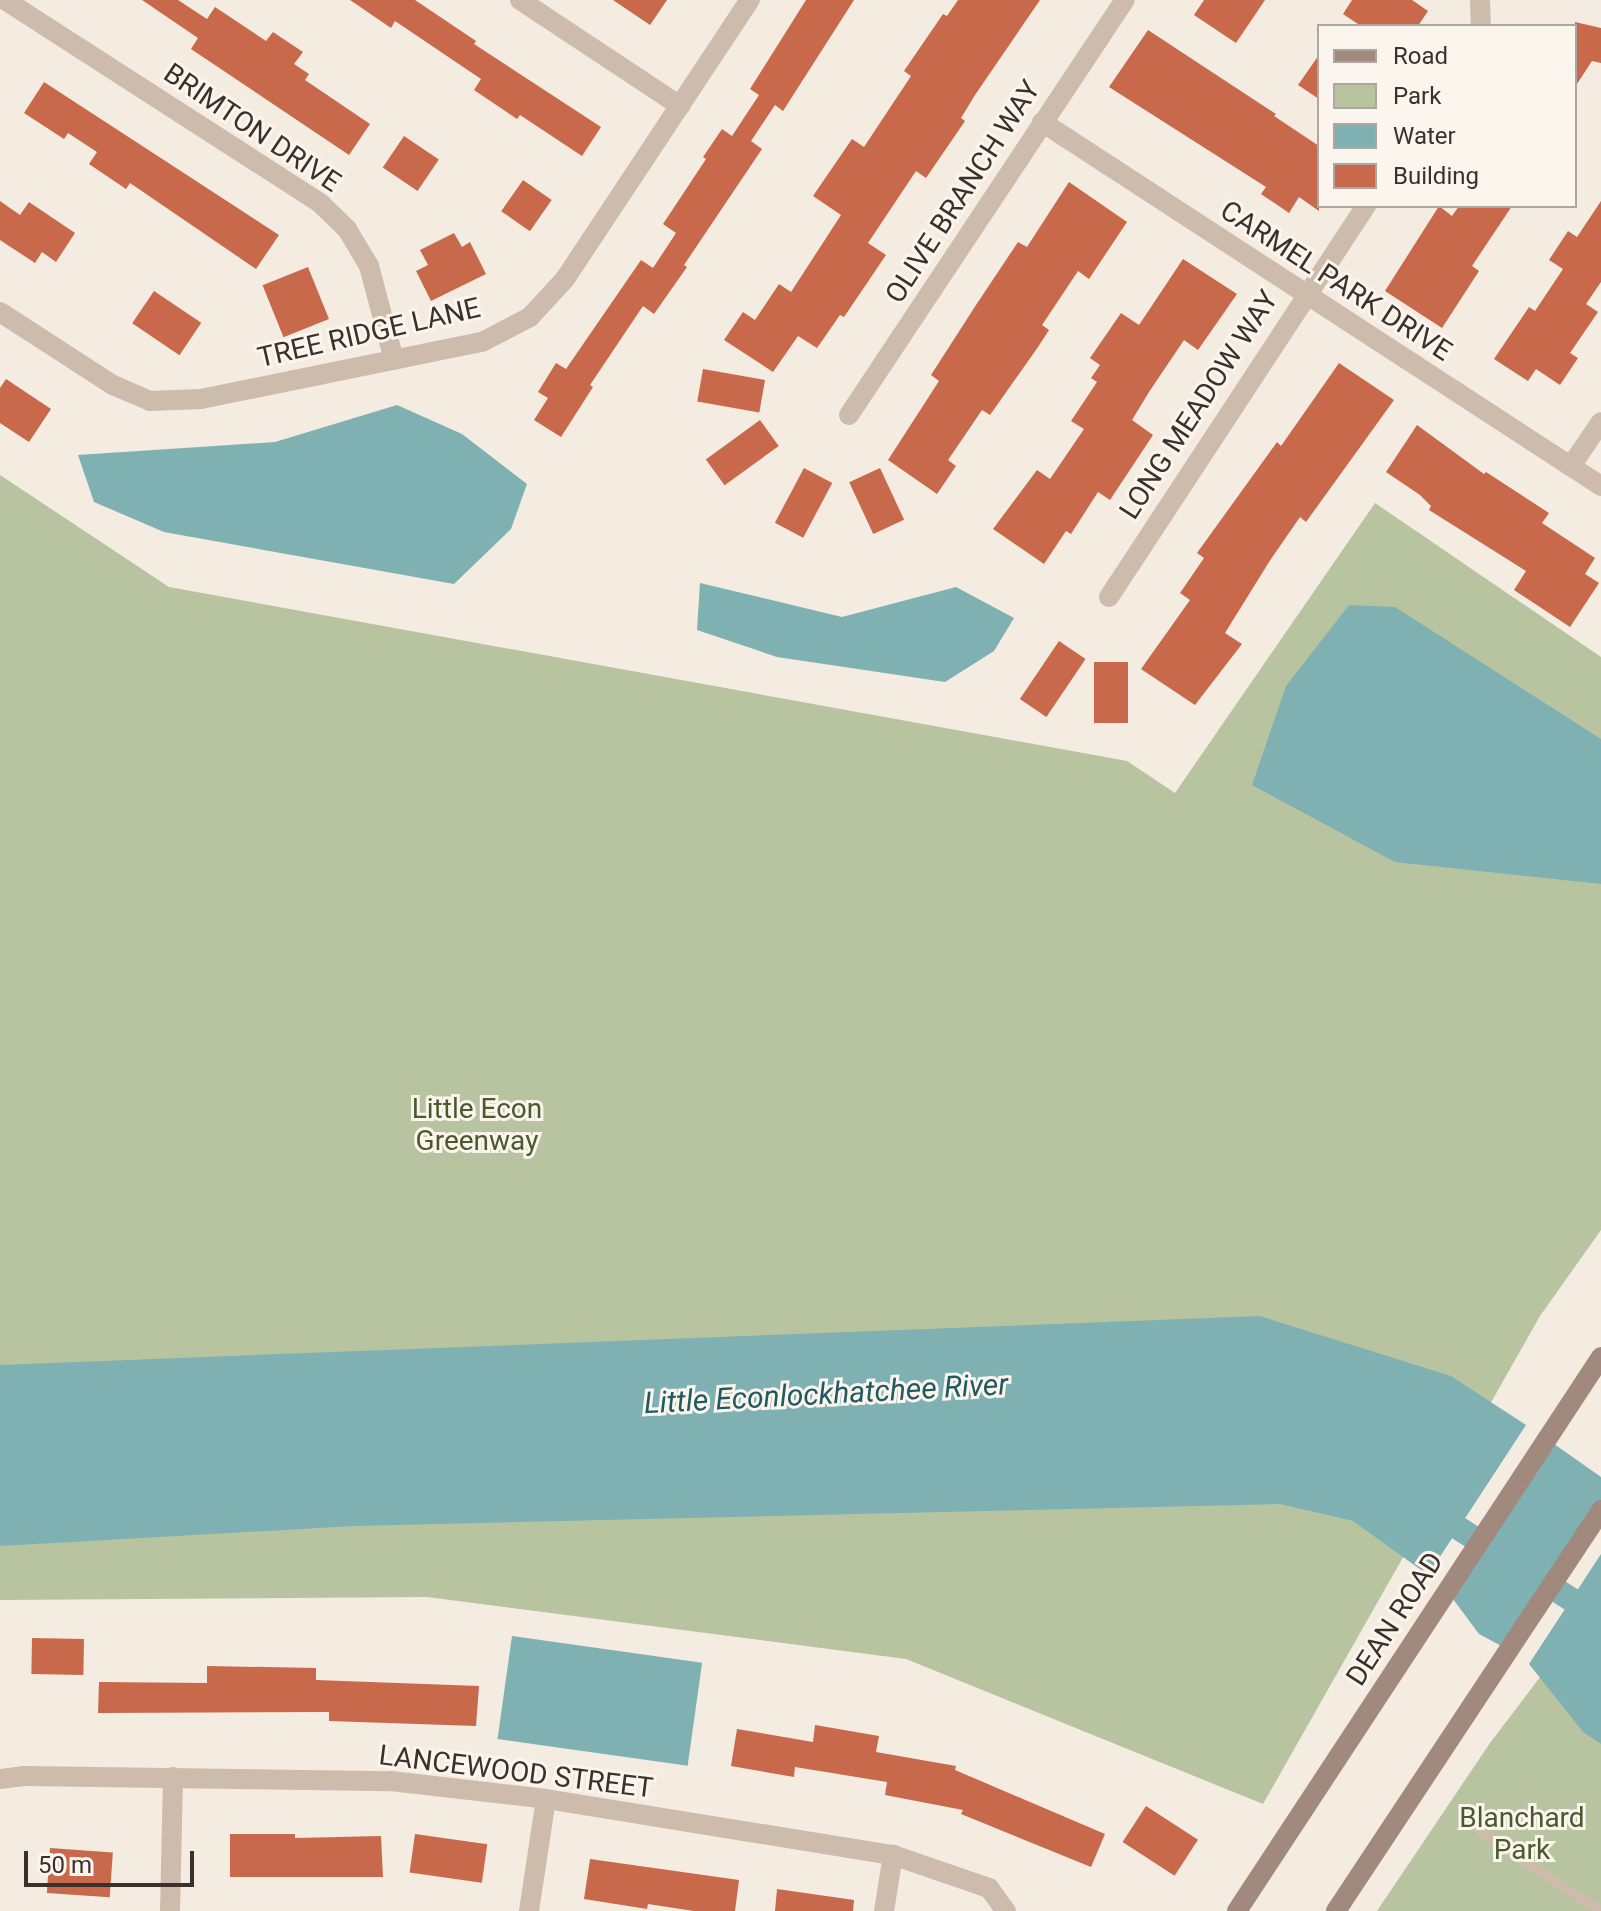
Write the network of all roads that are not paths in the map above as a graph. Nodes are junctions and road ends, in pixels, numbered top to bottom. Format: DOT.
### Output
graph roads {
  1 [pos="5,0"];
  2 [pos="520,0"];
  3 [pos="750,0"];
  4 [pos="1125,0"];
  5 [pos="1480,0"];
  6 [pos="1481,24"];
  7 [pos="680,106"];
  8 [pos="1042,122"];
  9 [pos="1365,208"];
  10 [pos="1304,295"];
  11 [pos="0,312"];
  12 [pos="394,360"];
  13 [pos="849,415"];
  14 [pos="1601,422"];
  15 [pos="1571,466"];
  16 [pos="1601,486"];
  17 [pos="1109,597"];
  18 [pos="1601,1357"];
  19 [pos="1601,1510"];
  20 [pos="173,1777"];
  21 [pos="0,1779"];
  22 [pos="546,1799"];
  23 [pos="1481,1833"];
  24 [pos="893,1855"];
  25 [pos="170,1911"];
  26 [pos="529,1911"];
  27 [pos="884,1911"];
  28 [pos="1006,1911"];
  29 [pos="1237,1911"];
  30 [pos="1336,1911"];
  31 [pos="1600,1911"];
  1 -- 12 [label="street, BRIMTON DRIVE"];
  2 -- 7 [label="street"];
  3 -- 7 [label="street, TREE RIDGE LANE"];
  4 -- 8 [label="street, OLIVE BRANCH WAY"];
  5 -- 6 [label="street"];
  7 -- 12 [label="street, TREE RIDGE LANE"];
  8 -- 10 [label="street, CARMEL PARK DRIVE"];
  8 -- 13 [label="street, OLIVE BRANCH WAY"];
  9 -- 10 [label="street, LONG MEADOW WAY"];
  10 -- 15 [label="street, CARMEL PARK DRIVE"];
  10 -- 17 [label="street, LONG MEADOW WAY"];
  11 -- 12 [label="street, TREE RIDGE LANE"];
  14 -- 15 [label="street"];
  15 -- 16 [label="street, CARMEL PARK DRIVE"];
  18 -- 29 [label="main road, DEAN ROAD"];
  19 -- 30 [label="main road"];
  20 -- 21 [label="street, LANCEWOOD STREET"];
  20 -- 22 [label="street, LANCEWOOD STREET"];
  20 -- 25 [label="street"];
  22 -- 24 [label="street, LANCEWOOD STREET"];
  22 -- 26 [label="street"];
  23 -- 31 [label="lane"];
  24 -- 27 [label="street"];
  24 -- 28 [label="street, LANCEWOOD STREET"];
}
